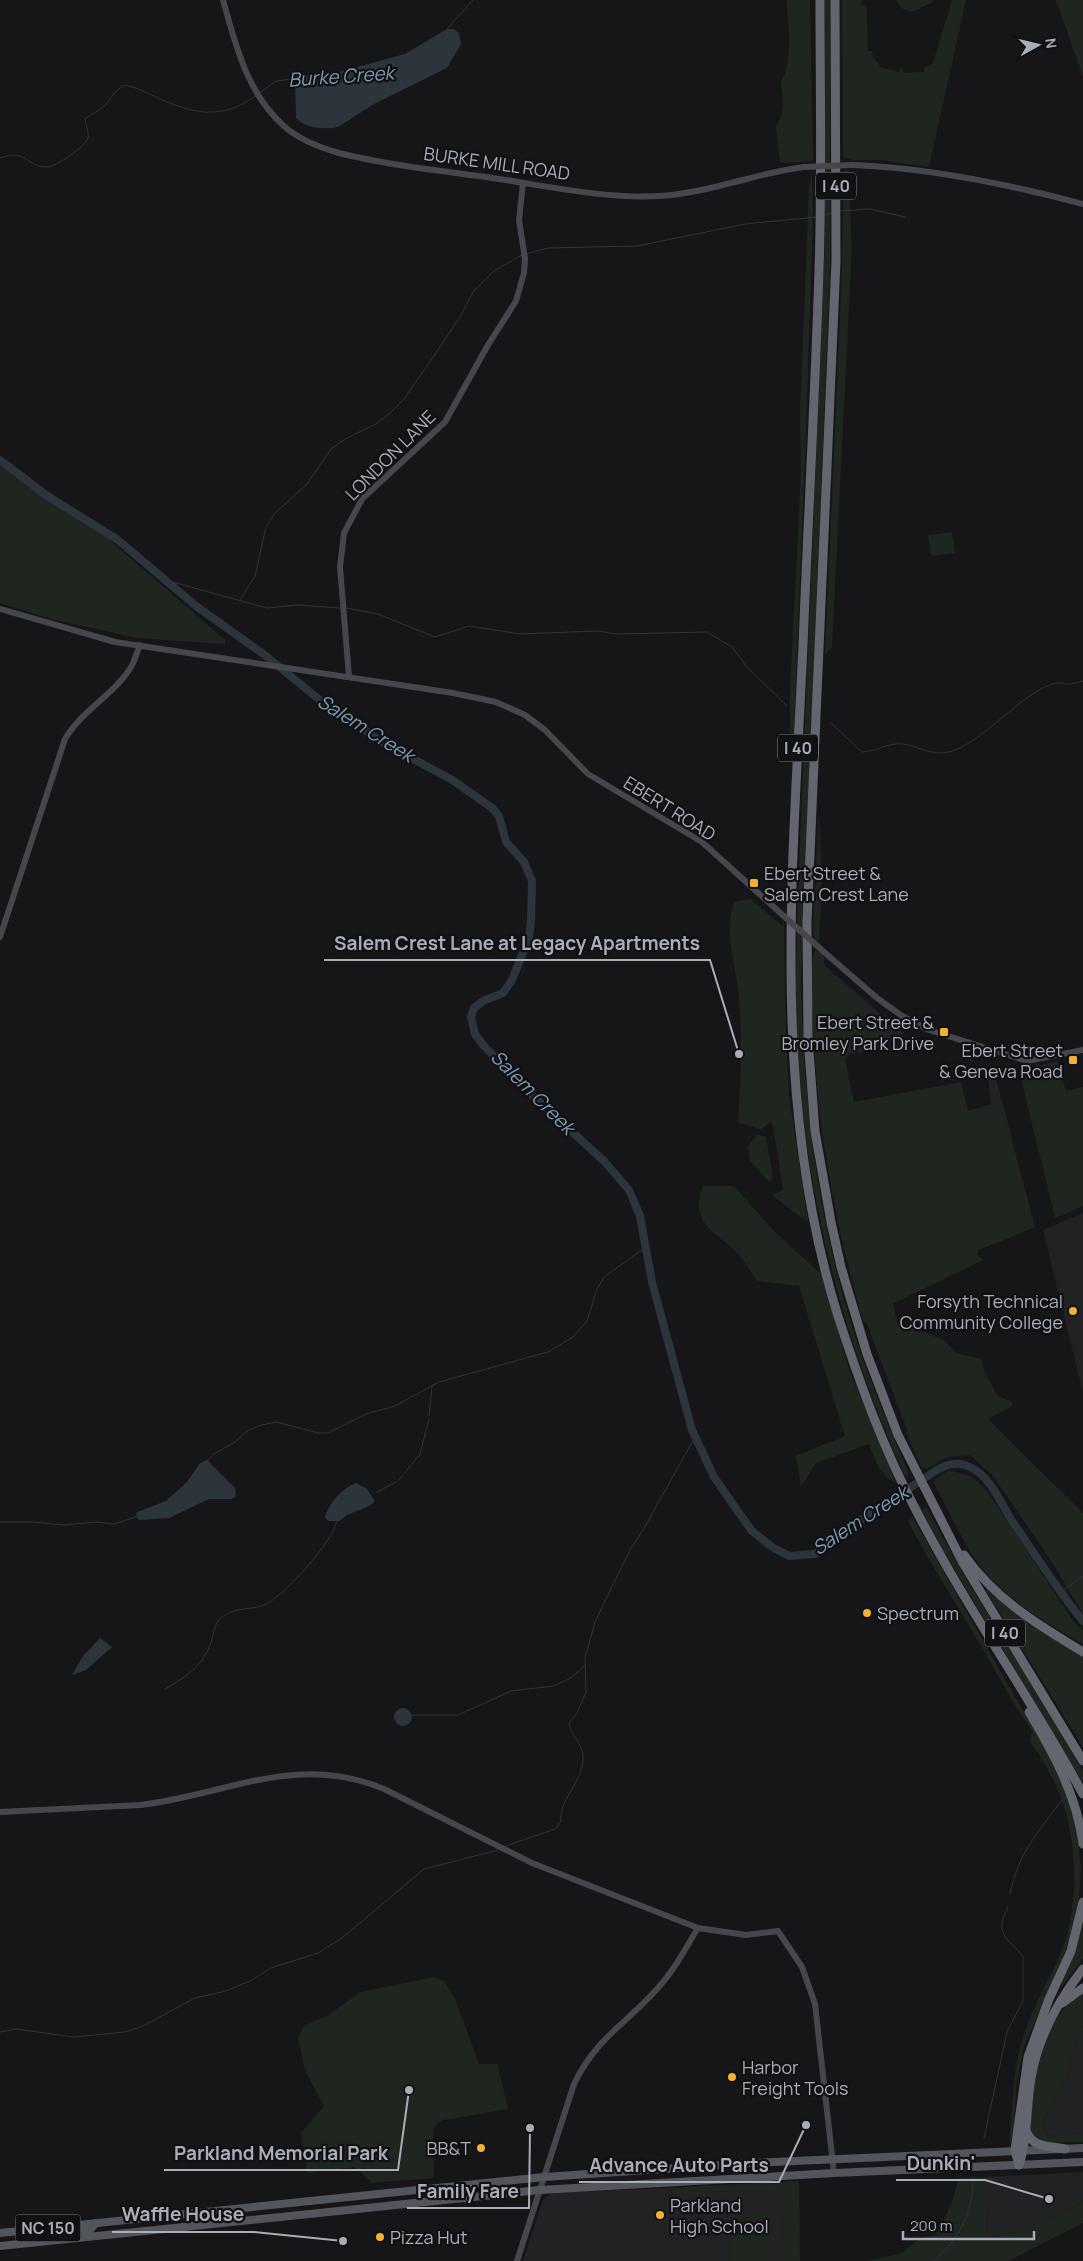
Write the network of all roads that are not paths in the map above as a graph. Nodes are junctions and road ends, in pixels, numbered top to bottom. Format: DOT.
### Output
graph roads {
  1 [pos="223,0"];
  2 [pos="820,0"];
  3 [pos="836,0"];
  4 [pos="523,182"];
  5 [pos="1083,204"];
  6 [pos="0,609"];
  7 [pos="140,645"];
  8 [pos="349,677"];
  9 [pos="0,937"];
  10 [pos="1083,1050"];
  11 [pos="931,1504"];
  12 [pos="1083,1652"];
  13 [pos="1018,1682"];
  14 [pos="1083,1761"];
  15 [pos="1083,1794"];
  16 [pos="0,1812"];
  17 [pos="1083,1844"];
  18 [pos="1083,1902"];
  19 [pos="698,1928"];
  20 [pos="1083,1962"];
  21 [pos="1083,1969"];
  22 [pos="1083,1988"];
  23 [pos="1050,2019"];
  24 [pos="1031,2047"];
  25 [pos="1025,2127"];
  26 [pos="1083,2148"];
  27 [pos="1065,2149"];
  28 [pos="1020,2150"];
  29 [pos="833,2160"];
  30 [pos="1083,2162"];
  31 [pos="1019,2165"];
  32 [pos="834,2173"];
  33 [pos="544,2177"];
  34 [pos="471,2185"];
  35 [pos="540,2190"];
  36 [pos="398,2205"];
  37 [pos="159,2216"];
  38 [pos="96,2223"];
  39 [pos="0,2233"];
  40 [pos="100,2236"];
  41 [pos="16,2244"];
  42 [pos="0,2246"];
  43 [pos="517,2261"];
  1 -- 4 [label="street, BURKE MILL ROAD"];
  2 -- 13 [label="highway, I 40"];
  3 -- 11 [label="highway, I 40"];
  4 -- 5 [label="street, BURKE MILL ROAD, bridge"];
  4 -- 8 [label="street, LONDON LANE"];
  6 -- 7 [label="street, EBERT ROAD"];
  7 -- 8 [label="street, EBERT ROAD"];
  7 -- 9 [label="street"];
  8 -- 10 [label="street, EBERT ROAD, bridge"];
  11 -- 12 [label="highway"];
  11 -- 14 [label="highway, I 40"];
  13 -- 15 [label="highway, I 40"];
  13 -- 17 [label="highway"];
  16 -- 19 [label="street"];
  18 -- 24 [label="highway"];
  19 -- 29 [label="street"];
  19 -- 33 [label="street"];
  20 -- 24 [label="highway"];
  21 -- 23 [label="highway"];
  22 -- 23 [label="highway"];
  23 -- 25 [label="highway"];
  24 -- 28 [label="highway"];
  25 -- 27 [label="highway"];
  25 -- 28 [label="highway"];
  26 -- 27 [label="main road, NC 150"];
  27 -- 28 [label="main road, NC 150"];
  28 -- 29 [label="main road, NC 150"];
  28 -- 31 [label="highway"];
  29 -- 32 [label="street"];
  29 -- 33 [label="main road, NC 150"];
  30 -- 31 [label="main road, NC 150"];
  31 -- 32 [label="main road, NC 150"];
  32 -- 35 [label="main road, NC 150"];
  33 -- 34 [label="main road, NC 150"];
  33 -- 35 [label="street"];
  34 -- 36 [label="main road"];
  34 -- 37 [label="main road, NC 150"];
  35 -- 36 [label="main road, NC 150"];
  35 -- 43 [label="street"];
  36 -- 40 [label="main road, NC 150"];
  37 -- 38 [label="main road, NC 150"];
  37 -- 40 [label="main road"];
  38 -- 39 [label="main road, NC 150"];
  38 -- 41 [label="main road"];
  40 -- 41 [label="main road, NC 150"];
  41 -- 42 [label="main road, NC 150"];
}
